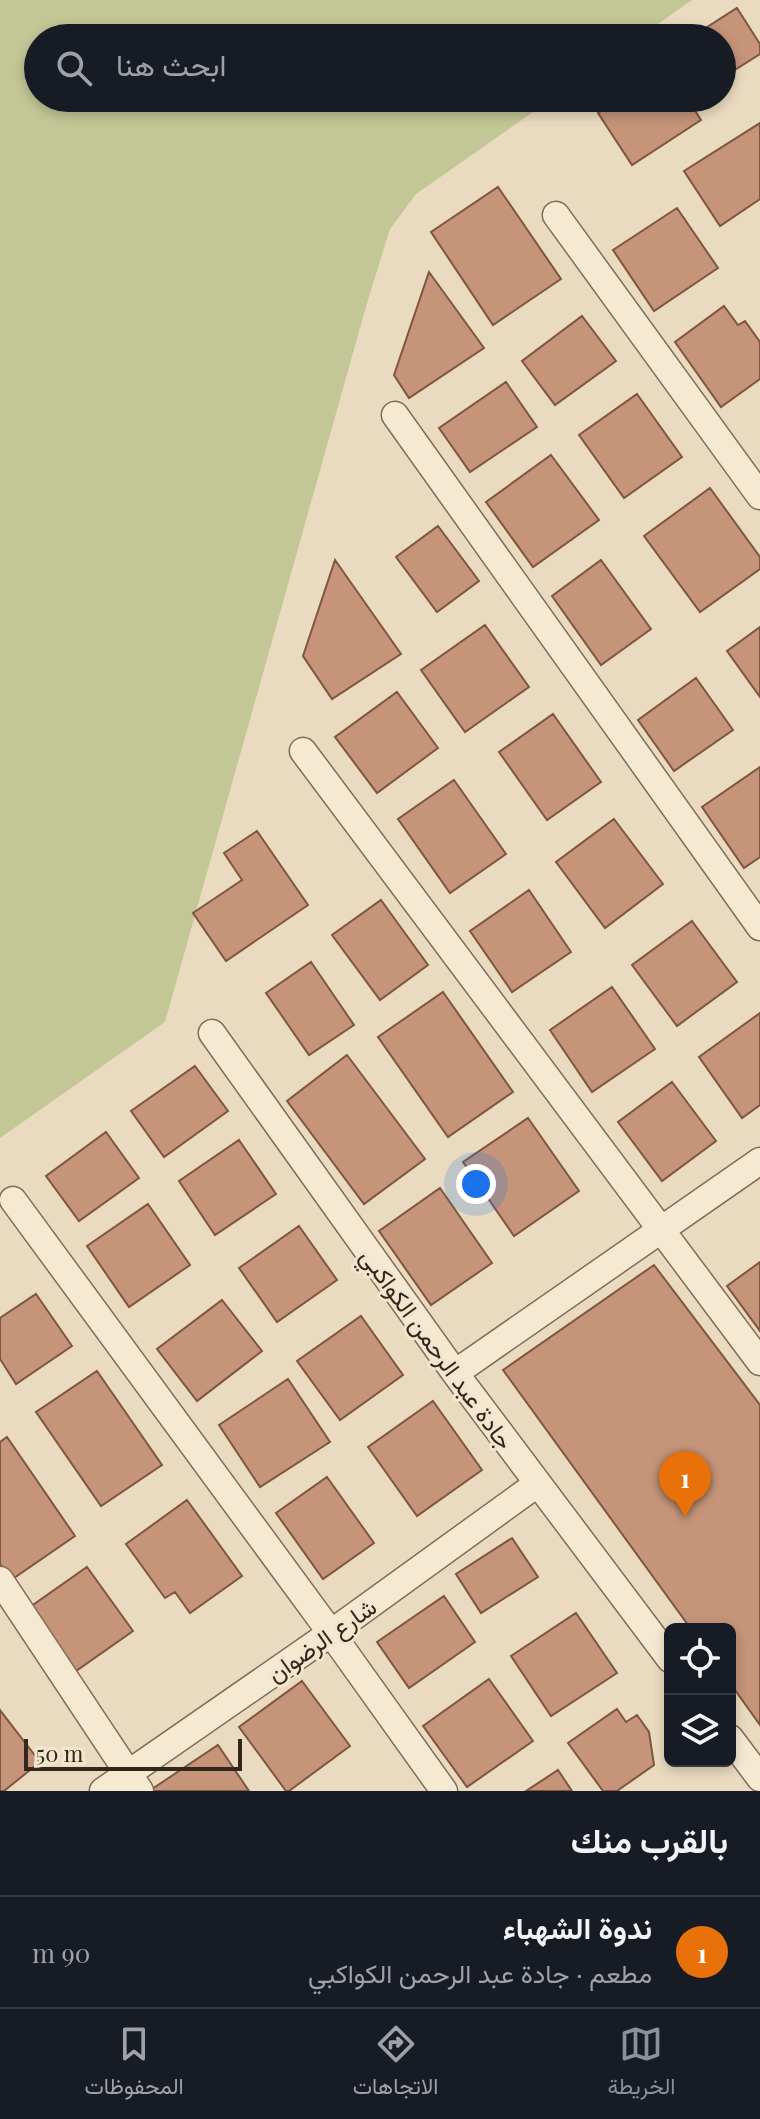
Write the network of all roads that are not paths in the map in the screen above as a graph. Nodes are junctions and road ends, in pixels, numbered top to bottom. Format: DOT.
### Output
graph roads {
  1 [pos="556,215"];
  2 [pos="395,415"];
  3 [pos="760,496"];
  4 [pos="303,751"];
  5 [pos="760,927"];
  6 [pos="212,1033"];
  7 [pos="760,1161"];
  8 [pos="13,1200"];
  9 [pos="661,1229"];
  10 [pos="760,1362"];
  11 [pos="455,1373"];
  12 [pos="537,1484"];
  13 [pos="0,1580"];
  14 [pos="331,1633"];
  15 [pos="664,1651"];
  16 [pos="736,1746"];
  17 [pos="760,1778"];
  18 [pos="134,1782"];
  19 [pos="103,1791"];
  20 [pos="444,1791"];
  1 -- 3 [label="street"];
  2 -- 5 [label="street"];
  4 -- 9 [label="street"];
  6 -- 11 [label="street, جادة عبد الرحمن الكواكبي"];
  7 -- 9 [label="street"];
  8 -- 14 [label="street"];
  9 -- 10 [label="street"];
  9 -- 11 [label="street"];
  11 -- 12 [label="street, جادة عبد الرحمن الكواكبي"];
  12 -- 14 [label="street, شارع الرضوان"];
  12 -- 15 [label="street, جادة عبد الرحمن الكواكبي"];
  13 -- 18 [label="street"];
  14 -- 18 [label="street, شارع الرضوان"];
  14 -- 20 [label="street"];
  16 -- 17 [label="street"];
  18 -- 19 [label="street, شارع الرضوان"];
}
